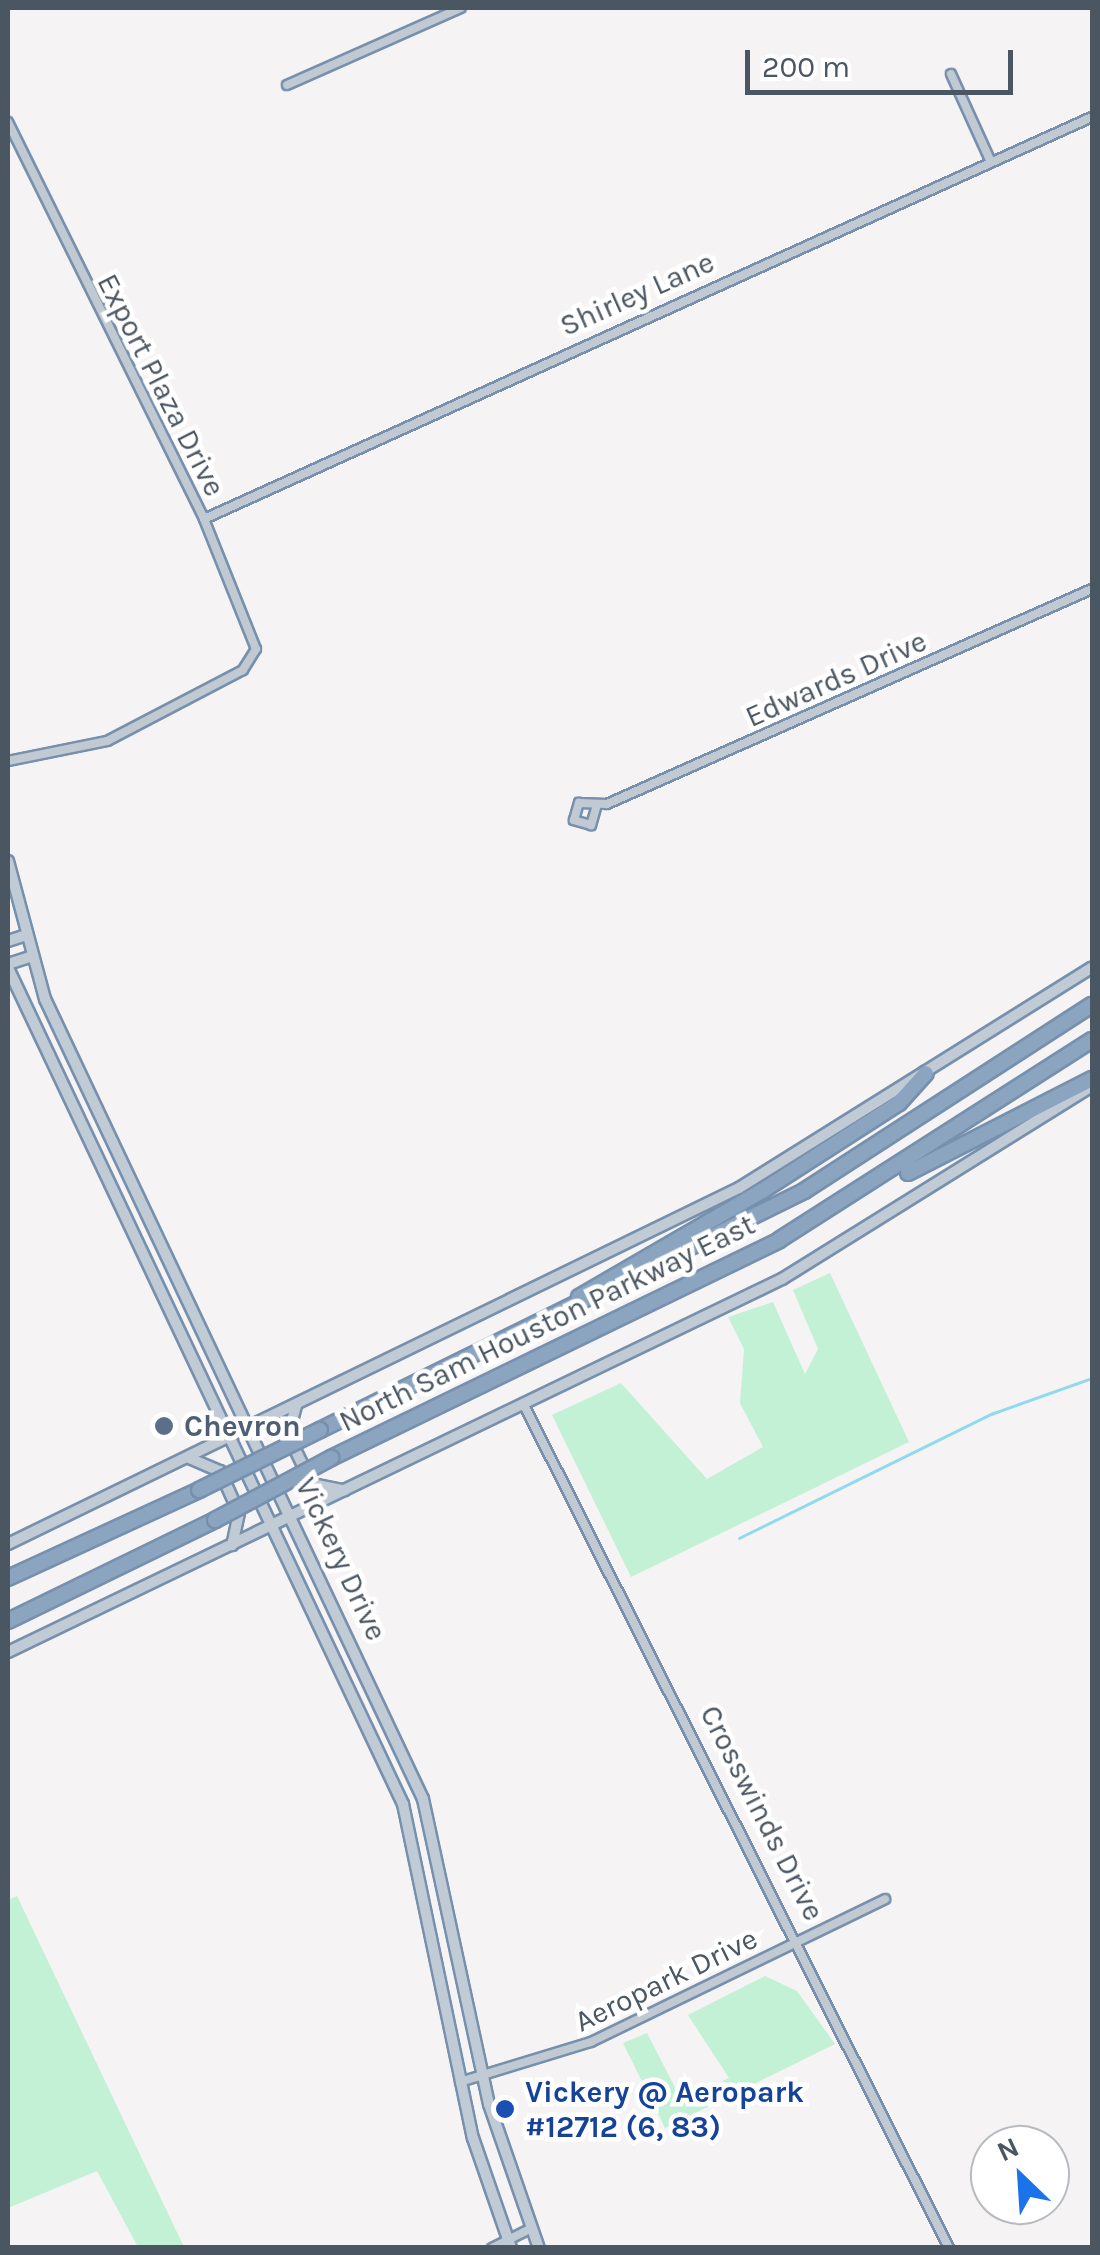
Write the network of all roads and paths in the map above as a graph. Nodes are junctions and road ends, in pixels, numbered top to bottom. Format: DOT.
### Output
graph roads {
  1 [pos="461,8"];
  2 [pos="951,74"];
  3 [pos="287,85"];
  4 [pos="1092,117"];
  5 [pos="8,122"];
  6 [pos="991,162"];
  7 [pos="204,519"];
  8 [pos="1092,590"];
  9 [pos="8,761"];
  10 [pos="596,808"];
  11 [pos="8,860"];
  12 [pos="24,936"];
  13 [pos="8,941"];
  14 [pos="29,957"];
  15 [pos="8,966"];
  16 [pos="1092,967"];
  17 [pos="1092,1005"];
  18 [pos="1092,1040"];
  19 [pos="73,1054"];
  20 [pos="53,1064"];
  21 [pos="926,1074"];
  22 [pos="1092,1082"];
  23 [pos="132,1175"];
  24 [pos="108,1186"];
  25 [pos="814,1221"];
  26 [pos="489,1350"];
  27 [pos="524,1405"];
  28 [pos="296,1406"];
  29 [pos="253,1427"];
  30 [pos="228,1440"];
  31 [pos="187,1458"];
  32 [pos="347,1491"];
  33 [pos="293,1515"];
  34 [pos="272,1526"];
  35 [pos="8,1544"];
  36 [pos="232,1546"];
  37 [pos="8,1578"];
  38 [pos="8,1621"];
  39 [pos="8,1652"];
  40 [pos="361,1660"];
  41 [pos="342,1668"];
  42 [pos="448,1894"];
  43 [pos="428,1897"];
  44 [pos="885,1899"];
  45 [pos="801,1940"];
  46 [pos="483,2076"];
  47 [pos="460,2082"];
  48 [pos="530,2229"];
  49 [pos="509,2244"];
  50 [pos="492,2248"];
  51 [pos="539,2248"];
  52 [pos="949,2248"];
  1 -- 3 [label="street"];
  2 -- 6 [label="street"];
  4 -- 6 [label="street, Shirley Lane"];
  5 -- 7 [label="street, Export Plaza Drive"];
  6 -- 7 [label="street, Shirley Lane"];
  7 -- 9 [label="street, Export Plaza Drive"];
  8 -- 10 [label="street, Edwards Drive"];
  11 -- 12 [label="main road, Vickery Drive"];
  12 -- 13 [label="main road"];
  12 -- 14 [label="main road, Vickery Drive"];
  14 -- 15 [label="main road"];
  14 -- 19 [label="main road, Vickery Drive"];
  15 -- 20 [label="main road, Vickery Drive"];
  16 -- 21 [label="main road, North Sam Houston Parkway East"];
  17 -- 26 [label="highway, North Sam Houston Parkway East"];
  18 -- 25 [label="highway, North Sam Houston Parkway East"];
  19 -- 20 [label="main road"];
  19 -- 23 [label="main road, Vickery Drive"];
  20 -- 24 [label="main road, Vickery Drive"];
  21 -- 26 [label="highway"];
  21 -- 28 [label="main road, North Sam Houston Parkway East"];
  22 -- 25 [label="highway"];
  22 -- 27 [label="main road"];
  23 -- 24 [label="main road"];
  23 -- 29 [label="main road, Vickery Drive"];
  24 -- 30 [label="main road, Vickery Drive"];
  25 -- 38 [label="highway, North Sam Houston Parkway East, bridge"];
  26 -- 37 [label="highway, North Sam Houston Parkway East, bridge"];
  27 -- 32 [label="main road"];
  27 -- 45 [label="street, Crosswinds Drive"];
  28 -- 29 [label="main road, North Sam Houston Parkway East"];
  28 -- 32 [label="main road"];
  29 -- 30 [label="main road, North Sam Houston Parkway East"];
  29 -- 33 [label="main road, Vickery Drive"];
  30 -- 31 [label="main road, North Sam Houston Parkway East"];
  30 -- 34 [label="main road, Vickery Drive"];
  31 -- 35 [label="main road, North Sam Houston Parkway East"];
  31 -- 36 [label="main road"];
  32 -- 33 [label="main road"];
  33 -- 34 [label="main road"];
  33 -- 40 [label="main road, Vickery Drive"];
  34 -- 36 [label="main road"];
  34 -- 41 [label="main road, Vickery Drive"];
  36 -- 39 [label="main road"];
  40 -- 41 [label="main road"];
  40 -- 42 [label="main road, Vickery Drive"];
  41 -- 43 [label="main road, Vickery Drive"];
  42 -- 43 [label="main road"];
  42 -- 46 [label="main road, Vickery Drive"];
  43 -- 47 [label="main road, Vickery Drive"];
  44 -- 45 [label="street, Aeropark Drive"];
  45 -- 46 [label="street, Aeropark Drive"];
  45 -- 52 [label="street, Crosswinds Drive"];
  46 -- 47 [label="street, Aeropark Drive"];
  46 -- 48 [label="main road, Vickery Drive"];
  47 -- 49 [label="main road, Vickery Drive"];
  48 -- 49 [label="street"];
  48 -- 51 [label="main road, Vickery Drive"];
  49 -- 50 [label="street"];
}
